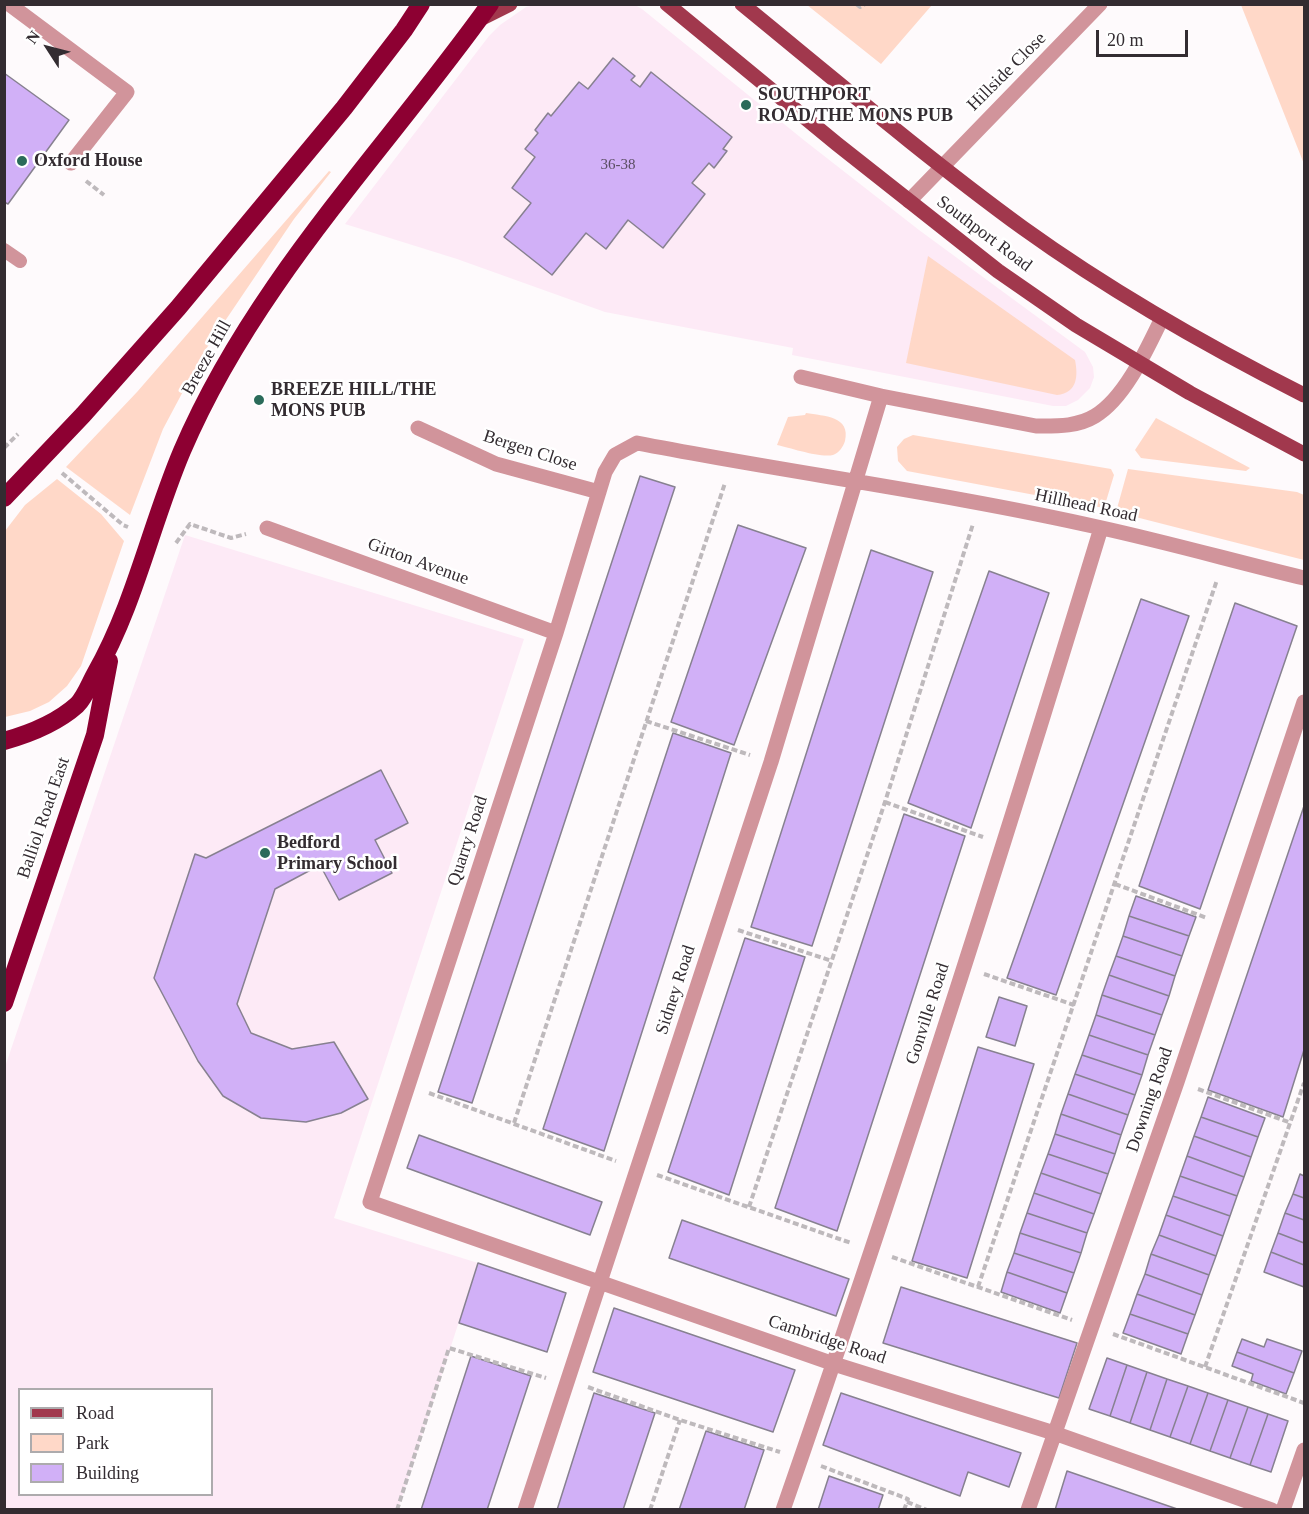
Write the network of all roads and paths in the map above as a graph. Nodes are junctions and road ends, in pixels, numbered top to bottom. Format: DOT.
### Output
graph roads {
  1 [pos="9,4"];
  2 [pos="410,4"];
  3 [pos="421,4"];
  4 [pos="510,4"];
  5 [pos="667,4"];
  6 [pos="742,4"];
  7 [pos="856,4"];
  8 [pos="865,4"];
  9 [pos="1100,4"];
  10 [pos="485,12"];
  11 [pos="404,30"];
  12 [pos="70,163"];
  13 [pos="941,166"];
  14 [pos="909,201"];
  15 [pos="4,250"];
  16 [pos="20,261"];
  17 [pos="1162,318"];
  18 [pos="1141,362"];
  19 [pos="801,377"];
  20 [pos="1305,395"];
  21 [pos="881,396"];
  22 [pos="418,428"];
  23 [pos="18,434"];
  24 [pos="4,448"];
  25 [pos="1305,454"];
  26 [pos="44,457"];
  27 [pos="732,461"];
  28 [pos="857,481"];
  29 [pos="599,492"];
  30 [pos="4,498"];
  31 [pos="979,504"];
  32 [pos="267,528"];
  33 [pos="1101,528"];
  34 [pos="152,536"];
  35 [pos="1224,559"];
  36 [pos="1305,578"];
  37 [pos="556,633"];
  38 [pos="112,644"];
  39 [pos="1305,702"];
  40 [pos="646,721"];
  41 [pos="4,741"];
  42 [pos="771,762"];
  43 [pos="885,802"];
  44 [pos="1004,845"];
  45 [pos="1115,884"];
  46 [pos="718,924"];
  47 [pos="1229,926"];
  48 [pos="832,961"];
  49 [pos="964,968"];
  50 [pos="4,1003"];
  51 [pos="1074,1005"];
  52 [pos="1177,1082"];
  53 [pos="1305,1083"];
  54 [pos="514,1123"];
  55 [pos="1291,1123"];
  56 [pos="370,1202"];
  57 [pos="749,1207"];
  58 [pos="601,1283"];
  59 [pos="978,1287"];
  60 [pos="834,1364"];
  61 [pos="1205,1367"];
  62 [pos="568,1382"];
  63 [pos="680,1420"];
  64 [pos="1054,1433"];
  65 [pos="1305,1450"];
  66 [pos="801,1459"];
  67 [pos="907,1502"];
  68 [pos="397,1509"];
  69 [pos="525,1509"];
  70 [pos="650,1509"];
  71 [pos="783,1509"];
  72 [pos="904,1509"];
  73 [pos="927,1509"];
  74 [pos="1028,1509"];
  75 [pos="1272,1509"];
  76 [pos="1283,1509"];
  1 -- 12 [label="street"];
  2 -- 11 [label="main road"];
  3 -- 11 [label="highway"];
  4 -- 10 [label="main road"];
  5 -- 14 [label="main road, Southport Road"];
  6 -- 13 [label="main road, Southport Road"];
  7 -- 8 [label="path"];
  9 -- 13 [label="street, Hillside Close"];
  10 -- 34 [label="highway, Breeze Hill"];
  11 -- 26 [label="highway"];
  13 -- 14 [label="street, Hillside Close"];
  13 -- 17 [label="main road, Southport Road"];
  14 -- 18 [label="main road, Southport Road"];
  15 -- 16 [label="lane"];
  17 -- 18 [label="street"];
  17 -- 20 [label="main road, Southport Road"];
  18 -- 21 [label="street"];
  18 -- 25 [label="main road, Southport Road"];
  19 -- 21 [label="street"];
  21 -- 28 [label="street"];
  22 -- 29 [label="street, Bergen Close"];
  23 -- 24 [label="path"];
  26 -- 30 [label="highway"];
  26 -- 34 [label="path"];
  27 -- 28 [label="street, Hillhead Road"];
  27 -- 29 [label="street, Hillhead Road"];
  27 -- 40 [label="path"];
  28 -- 31 [label="street, Hillhead Road"];
  28 -- 42 [label="street, Sidney Road"];
  29 -- 37 [label="street, Quarry Road"];
  31 -- 33 [label="street, Hillhead Road"];
  31 -- 43 [label="path"];
  32 -- 34 [label="path"];
  32 -- 37 [label="street, Girton Avenue"];
  33 -- 35 [label="street, Hillhead Road"];
  33 -- 44 [label="street, Gonville Road"];
  34 -- 38 [label="highway, Breeze Hill"];
  35 -- 36 [label="street, Hillhead Road"];
  35 -- 45 [label="path"];
  37 -- 56 [label="street, Quarry Road"];
  38 -- 41 [label="highway, Breeze Hill"];
  38 -- 50 [label="highway, Balliol Road East"];
  39 -- 47 [label="street, Downing Road"];
  40 -- 42 [label="path"];
  40 -- 54 [label="path"];
  42 -- 46 [label="street, Sidney Road"];
  43 -- 44 [label="path"];
  43 -- 48 [label="path"];
  44 -- 49 [label="street, Gonville Road"];
  45 -- 47 [label="path"];
  45 -- 51 [label="path"];
  46 -- 48 [label="path"];
  46 -- 58 [label="street, Sidney Road"];
  47 -- 52 [label="street, Downing Road"];
  48 -- 57 [label="path"];
  49 -- 51 [label="path"];
  49 -- 60 [label="street, Gonville Road"];
  51 -- 59 [label="path"];
  52 -- 55 [label="path"];
  52 -- 64 [label="street, Downing Road"];
  53 -- 55 [label="path"];
  55 -- 61 [label="path"];
  56 -- 58 [label="street, Cambridge Road"];
  58 -- 60 [label="street, Cambridge Road"];
  58 -- 62 [label="street, Sidney Road"];
  60 -- 64 [label="street, Cambridge Road"];
  60 -- 66 [label="street, Gonville Road"];
  62 -- 63 [label="path"];
  62 -- 68 [label="path"];
  62 -- 69 [label="street, Sidney Road"];
  63 -- 66 [label="path"];
  63 -- 70 [label="path"];
  64 -- 74 [label="street, Downing Road"];
  64 -- 75 [label="street, Cambridge Road"];
  65 -- 76 [label="street"];
  66 -- 67 [label="path"];
  66 -- 71 [label="street, Gonville Road"];
  67 -- 72 [label="path"];
  67 -- 73 [label="path"];
}
